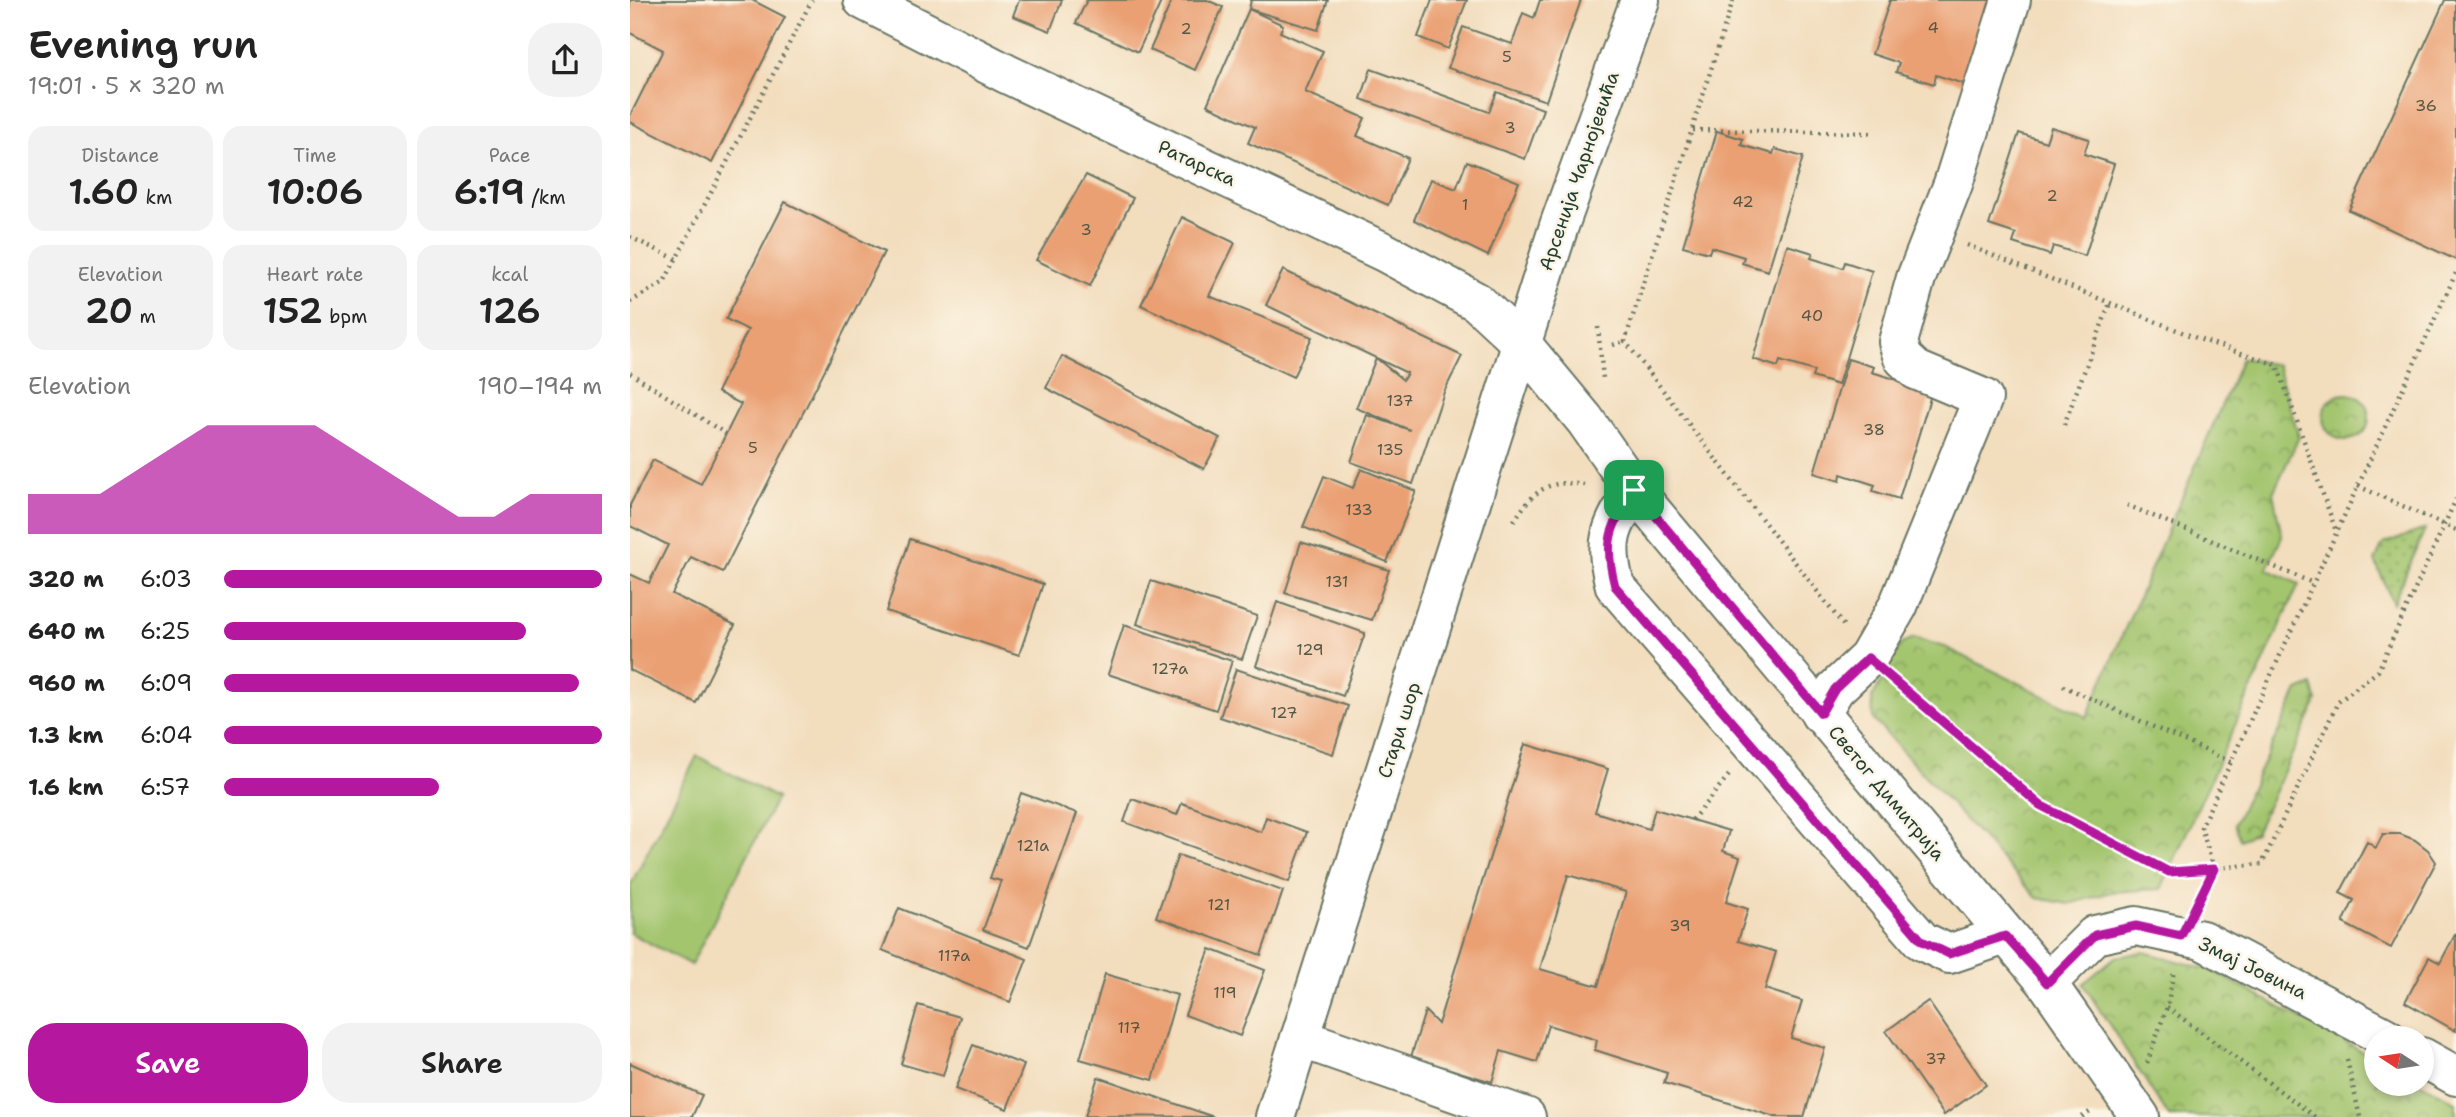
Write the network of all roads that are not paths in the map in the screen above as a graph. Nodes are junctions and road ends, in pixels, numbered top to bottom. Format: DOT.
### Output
graph roads {
  1 [pos="863,0"];
  2 [pos="1640,0"];
  3 [pos="2011,0"];
  4 [pos="1521,343"];
  5 [pos="1634,490"];
  6 [pos="1821,713"];
  7 [pos="2005,936"];
  8 [pos="2047,983"];
  9 [pos="2364,1026"];
  10 [pos="1300,1038"];
  11 [pos="2434,1064"];
  12 [pos="2456,1076"];
  13 [pos="1275,1117"];
  14 [pos="1526,1117"];
  15 [pos="2140,1117"];
  1 -- 4 [label="street, Ратарска"];
  2 -- 4 [label="street, Арсенија Чарнојевића"];
  3 -- 6 [label="street"];
  4 -- 5 [label="street, Светог Димитрија"];
  4 -- 10 [label="street, Стари шор"];
  5 -- 6 [label="street, Светог Димитрија"];
  5 -- 7 [label="street"];
  6 -- 7 [label="street, Светог Димитрија"];
  7 -- 8 [label="street, Светог Димитрија"];
  8 -- 9 [label="street, Змај Јовина"];
  8 -- 15 [label="street, Светог Димитрија"];
  10 -- 13 [label="street, Стари шор"];
  10 -- 14 [label="street"];
  11 -- 12 [label="street"];
}
